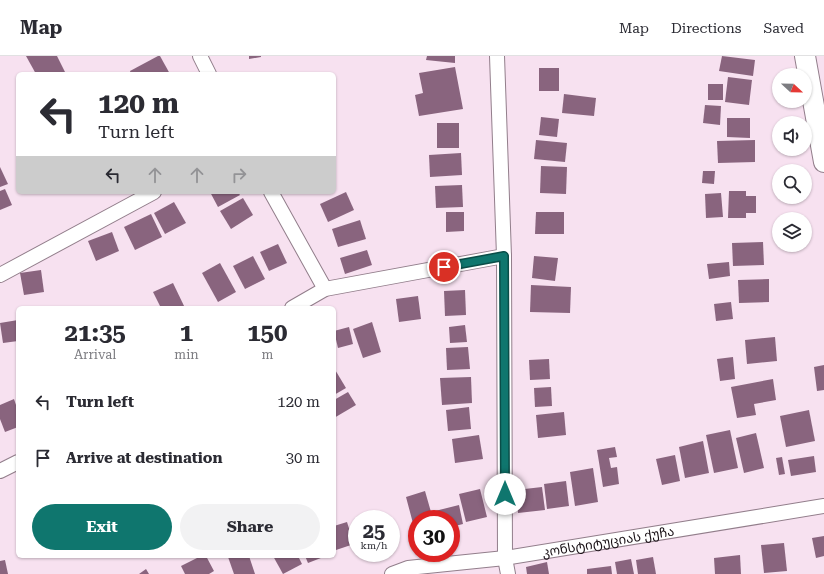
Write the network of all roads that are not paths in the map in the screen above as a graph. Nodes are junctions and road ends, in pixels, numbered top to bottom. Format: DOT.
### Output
graph roads {
  1 [pos="200,56"];
  2 [pos="498,56"];
  3 [pos="805,56"];
  4 [pos="208,72"];
  5 [pos="824,162"];
  6 [pos="150,194"];
  7 [pos="272,194"];
  8 [pos="504,256"];
  9 [pos="0,275"];
  10 [pos="324,289"];
  11 [pos="295,306"];
  12 [pos="16,463"];
  13 [pos="0,471"];
  14 [pos="824,506"];
  15 [pos="505,558"];
  16 [pos="392,574"];
  17 [pos="508,574"];
  1 -- 4 [label="street"];
  2 -- 8 [label="street"];
  3 -- 5 [label="main road"];
  6 -- 9 [label="street"];
  7 -- 10 [label="street"];
  8 -- 10 [label="street"];
  8 -- 15 [label="street"];
  10 -- 11 [label="street"];
  12 -- 13 [label="street"];
  14 -- 15 [label="street, კონსტიტუციას ქუჩა"];
  15 -- 16 [label="street, კონსტიტუციას ქუჩა"];
  15 -- 17 [label="street"];
}
